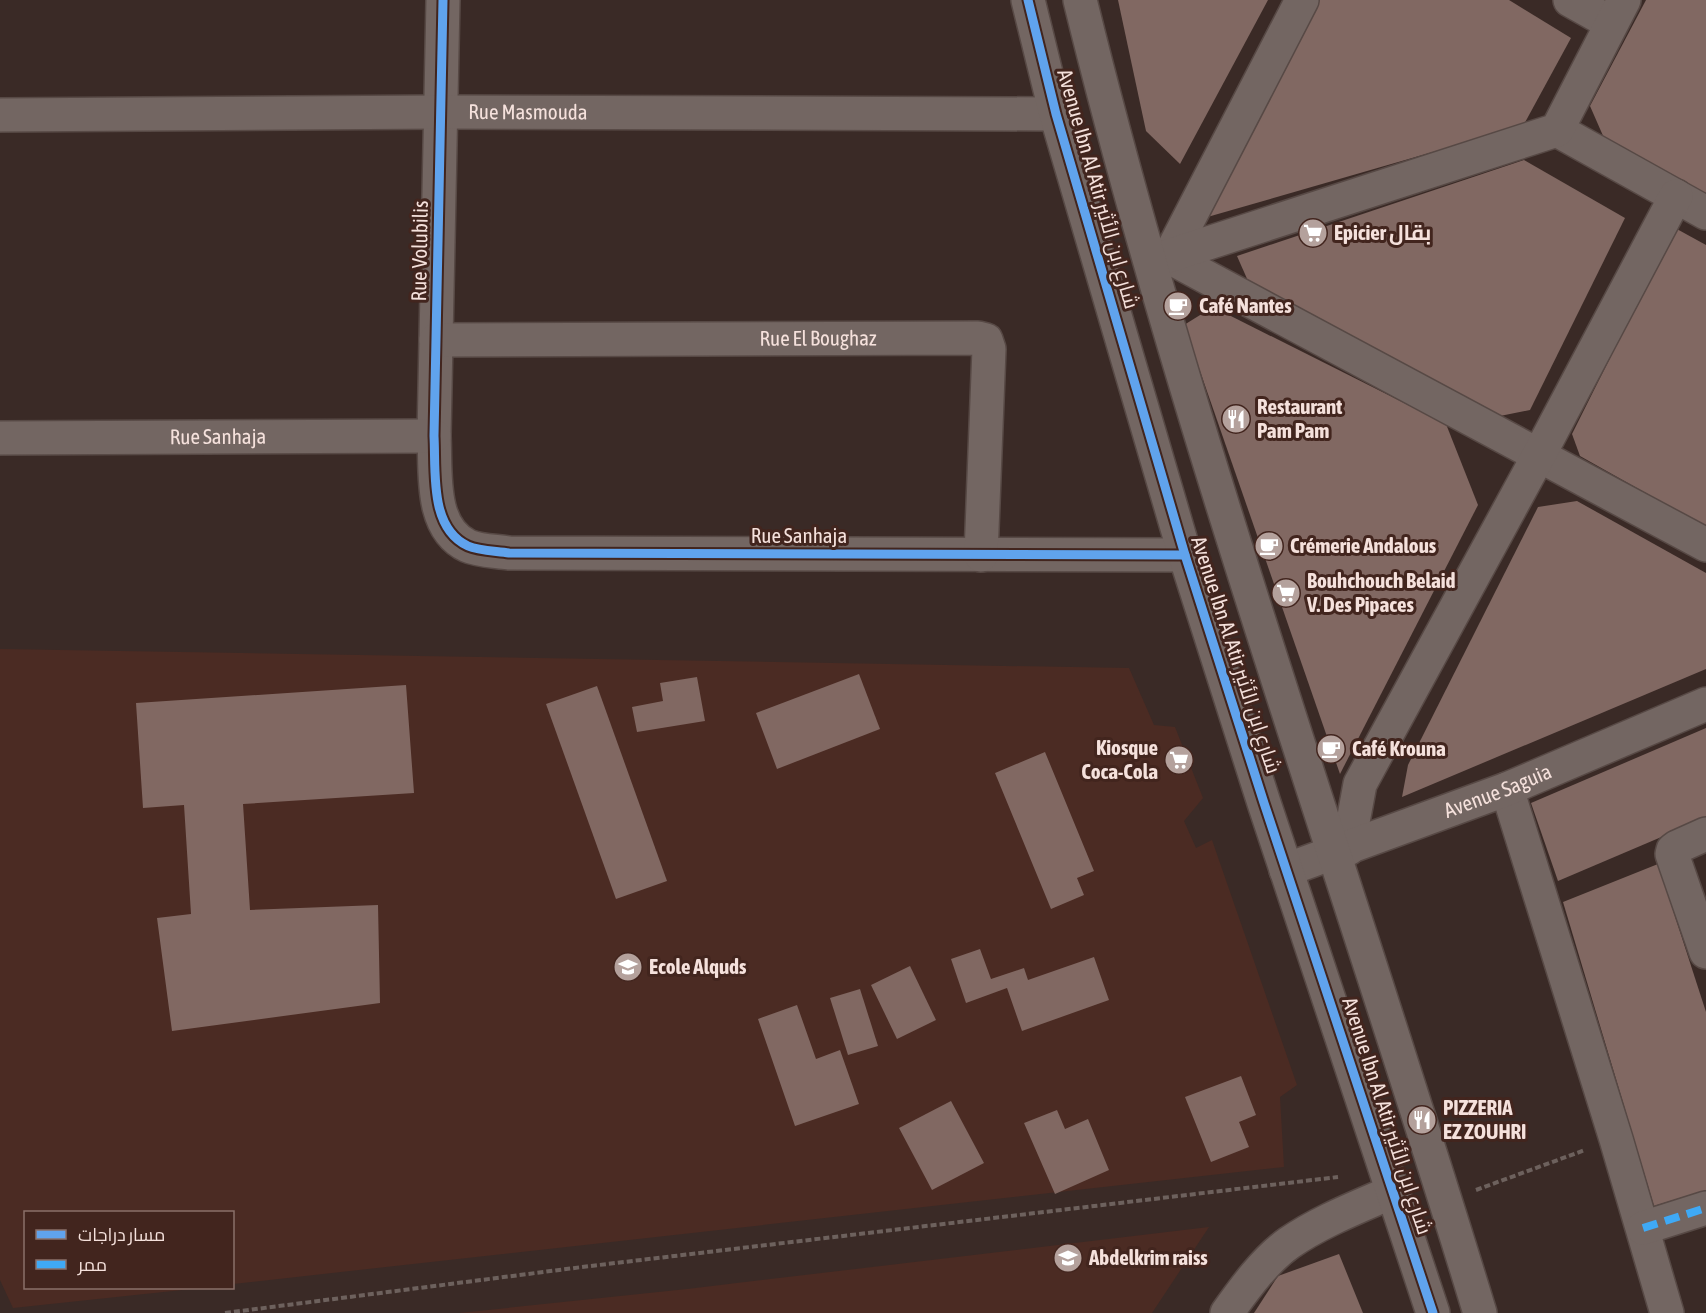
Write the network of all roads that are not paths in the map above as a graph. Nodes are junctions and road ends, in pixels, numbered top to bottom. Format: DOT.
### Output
graph roads {
  1 [pos="443,0"];
  2 [pos="1028,0"];
  3 [pos="1080,0"];
  4 [pos="1302,0"];
  5 [pos="1570,0"];
  6 [pos="1618,12"];
  7 [pos="441,112"];
  8 [pos="1056,114"];
  9 [pos="0,115"];
  10 [pos="1557,130"];
  11 [pos="1676,196"];
  12 [pos="1706,213"];
  13 [pos="1159,259"];
  14 [pos="436,340"];
  15 [pos="434,436"];
  16 [pos="0,438"];
  17 [pos="1539,455"];
  18 [pos="438,503"];
  19 [pos="1706,545"];
  20 [pos="981,555"];
  21 [pos="1185,555"];
  22 [pos="1706,704"];
  23 [pos="1507,789"];
  24 [pos="1706,834"];
  25 [pos="1341,851"];
  26 [pos="1286,870"];
  27 [pos="1706,952"];
  28 [pos="1390,1181"];
  29 [pos="1706,1208"];
  30 [pos="1643,1227"];
  31 [pos="1227,1313"];
  32 [pos="1433,1313"];
  33 [pos="1480,1313"];
  34 [pos="1666,1313"];
  1 -- 7 [label="street, Rue Volubilis"];
  2 -- 8 [label="street, Avenue Ibn Al Atir شارع ابن الأثير"];
  3 -- 13 [label="street, Avenue Ibn Al Atir شارع ابن الأثير"];
  4 -- 13 [label="street"];
  5 -- 6 [label="street"];
  6 -- 10 [label="street"];
  7 -- 8 [label="street, Rue Masmouda"];
  7 -- 9 [label="street, Rue Masmouda"];
  7 -- 14 [label="street, Rue Volubilis"];
  8 -- 21 [label="street, Avenue Ibn Al Atir شارع ابن الأثير"];
  10 -- 11 [label="street"];
  10 -- 13 [label="street"];
  11 -- 12 [label="street"];
  11 -- 17 [label="street"];
  13 -- 17 [label="street"];
  13 -- 25 [label="street, Avenue Ibn Al Atir شارع ابن الأثير"];
  14 -- 15 [label="street, Rue Volubilis"];
  14 -- 20 [label="street, Rue El Boughaz"];
  15 -- 16 [label="street, Rue Sanhaja"];
  15 -- 18 [label="street, Rue Volubilis"];
  17 -- 19 [label="street"];
  17 -- 25 [label="street"];
  18 -- 20 [label="street, Rue Sanhaja"];
  20 -- 21 [label="street, Rue Sanhaja"];
  21 -- 26 [label="street, Avenue Ibn Al Atir شارع ابن الأثير"];
  22 -- 23 [label="street, Avenue Saguia"];
  23 -- 25 [label="street, Avenue Saguia"];
  23 -- 30 [label="street"];
  24 -- 27 [label="street"];
  25 -- 26 [label="street, Avenue Saguia"];
  25 -- 33 [label="street, Avenue Ibn Al Atir شارع ابن الأثير"];
  26 -- 28 [label="street, Avenue Ibn Al Atir شارع ابن الأثير"];
  28 -- 31 [label="street"];
  28 -- 32 [label="street, Avenue Ibn Al Atir شارع ابن الأثير"];
  29 -- 30 [label="street"];
  30 -- 34 [label="street"];
}
